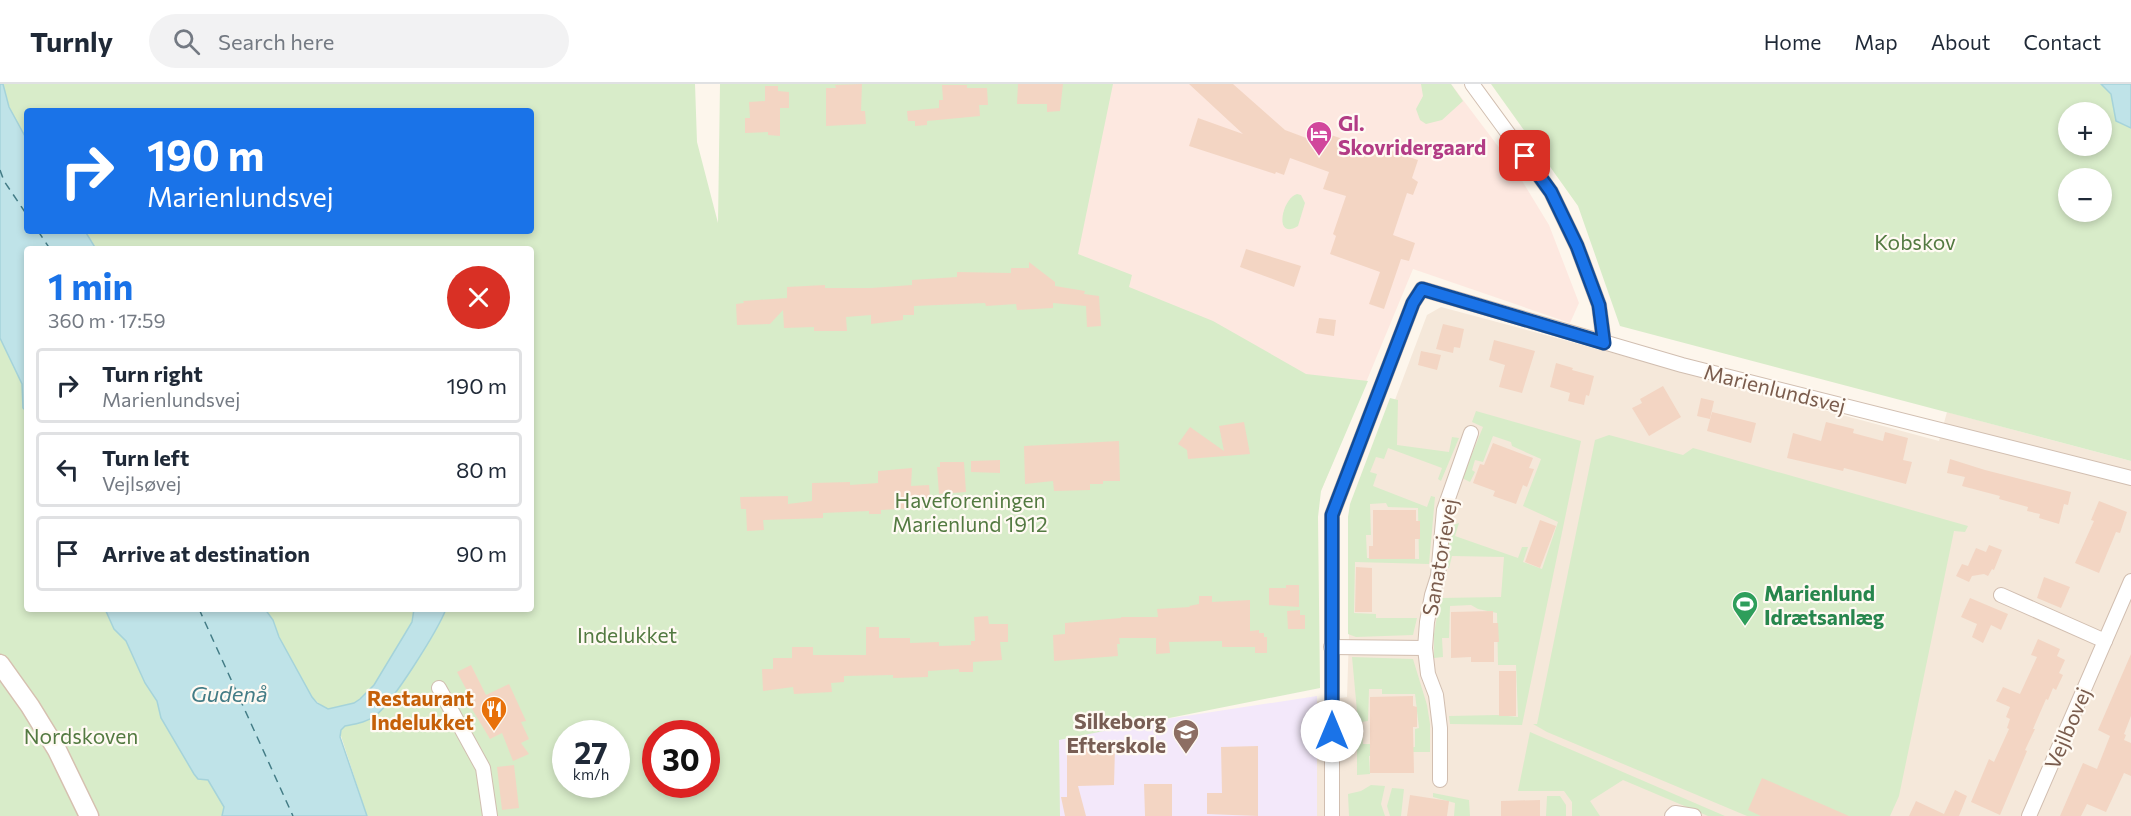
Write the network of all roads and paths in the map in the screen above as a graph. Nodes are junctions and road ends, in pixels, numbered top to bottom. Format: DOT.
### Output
graph roads {
  1 [pos="1472,84"];
  2 [pos="1604,343"];
  3 [pos="1471,433"];
  4 [pos="2131,478"];
  5 [pos="2131,580"];
  6 [pos="2001,596"];
  7 [pos="2104,641"];
  8 [pos="1331,647"];
  9 [pos="1425,648"];
  10 [pos="0,664"];
  11 [pos="439,688"];
  12 [pos="1440,780"];
  13 [pos="89,816"];
  14 [pos="490,816"];
  15 [pos="1332,816"];
  16 [pos="1672,816"];
  17 [pos="1694,816"];
  18 [pos="2029,816"];
  1 -- 2 [label="street"];
  2 -- 4 [label="street, Marienlundsvej"];
  2 -- 8 [label="street, Marienlundsvej"];
  3 -- 9 [label="street, Sanatorievej"];
  5 -- 7 [label="street, Vejlbovej"];
  6 -- 7 [label="street"];
  7 -- 18 [label="street, Vejlbovej"];
  8 -- 9 [label="street"];
  8 -- 15 [label="street"];
  9 -- 12 [label="street, Sanatorievej"];
  10 -- 13 [label="street"];
  11 -- 14 [label="street"];
  16 -- 17 [label="street"];
}
